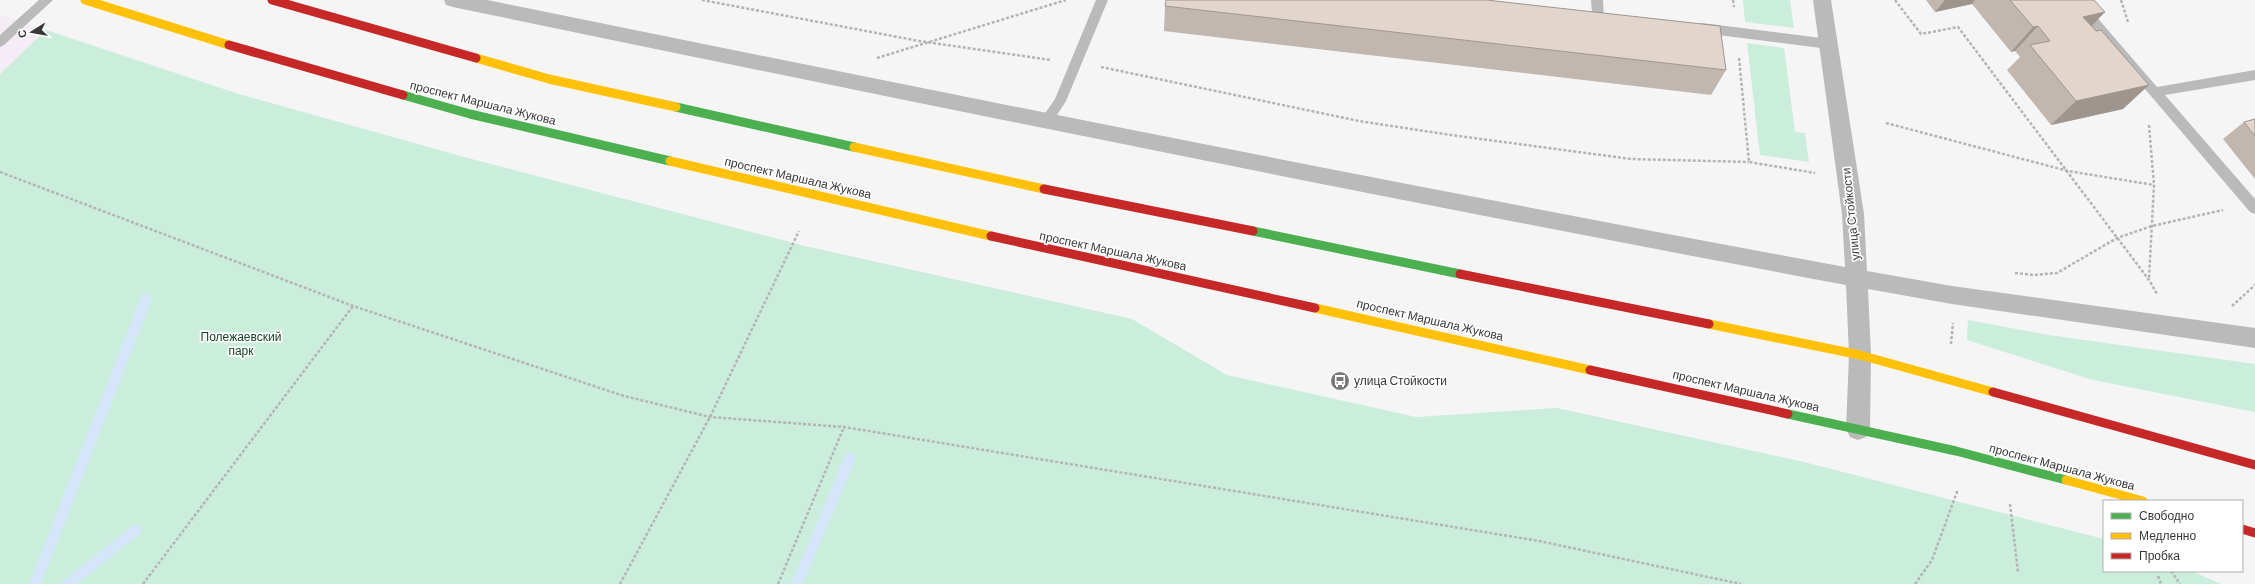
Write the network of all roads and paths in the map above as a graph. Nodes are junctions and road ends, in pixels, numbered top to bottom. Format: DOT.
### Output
graph roads {
  1 [pos="47,0"];
  2 [pos="85,0"];
  3 [pos="272,0"];
  4 [pos="453,0"];
  5 [pos="702,0"];
  6 [pos="1066,0"];
  7 [pos="1102,0"];
  8 [pos="1597,0"];
  9 [pos="1733,0"];
  10 [pos="1822,0"];
  11 [pos="1895,0"];
  12 [pos="2075,0"];
  13 [pos="2121,0"];
  14 [pos="1575,15"];
  15 [pos="1598,18"];
  16 [pos="1613,19"];
  17 [pos="2130,26"];
  18 [pos="1690,27"];
  19 [pos="1736,31"];
  20 [pos="0,42"];
  21 [pos="928,43"];
  22 [pos="1829,44"];
  23 [pos="876,59"];
  24 [pos="1058,60"];
  25 [pos="1096,66"];
  26 [pos="2255,75"];
  27 [pos="2145,80"];
  28 [pos="2155,92"];
  29 [pos="1045,122"];
  30 [pos="1886,123"];
  31 [pos="1749,162"];
  32 [pos="2068,171"];
  33 [pos="0,172"];
  34 [pos="1815,173"];
  35 [pos="2154,185"];
  36 [pos="2253,206"];
  37 [pos="2152,226"];
  38 [pos="799,231"];
  39 [pos="2117,238"];
  40 [pos="2011,273"];
  41 [pos="1856,278"];
  42 [pos="2149,280"];
  43 [pos="2255,285"];
  44 [pos="2158,296"];
  45 [pos="353,306"];
  46 [pos="2228,311"];
  47 [pos="1953,322"];
  48 [pos="2255,338"];
  49 [pos="1951,344"];
  50 [pos="1860,355"];
  51 [pos="710,417"];
  52 [pos="844,427"];
  53 [pos="1858,429"];
  54 [pos="2255,465"];
  55 [pos="1958,489"];
  56 [pos="2139,500"];
  57 [pos="2010,504"];
  58 [pos="2243,529"];
  59 [pos="2255,533"];
  60 [pos="2018,572"];
  61 [pos="2172,572"];
  62 [pos="2158,576"];
  63 [pos="143,584"];
  64 [pos="620,584"];
  65 [pos="778,584"];
  66 [pos="1741,584"];
  67 [pos="1915,584"];
  68 [pos="2161,584"];
  69 [pos="2180,584"];
  1 -- 20 [label="lane"];
  2 -- 53 [label="main road, проспект Маршала Жукова"];
  3 -- 50 [label="main road"];
  4 -- 29 [label="street"];
  5 -- 21 [label="path"];
  6 -- 21 [label="path"];
  7 -- 29 [label="lane"];
  8 -- 15 [label="lane"];
  9 -- 19 [label="path"];
  10 -- 22 [label="street, улица Стойкости"];
  11 -- 32 [label="path"];
  12 -- 27 [label="lane"];
  13 -- 17 [label="path"];
  14 -- 15 [label="lane"];
  15 -- 16 [label="lane"];
  18 -- 19 [label="lane"];
  19 -- 22 [label="lane"];
  19 -- 31 [label="path"];
  21 -- 23 [label="path"];
  21 -- 24 [label="path"];
  22 -- 41 [label="street, улица Стойкости"];
  25 -- 31 [label="path"];
  26 -- 28 [label="lane"];
  27 -- 28 [label="lane"];
  27 -- 35 [label="path"];
  28 -- 36 [label="lane"];
  29 -- 41 [label="street"];
  30 -- 32 [label="path"];
  31 -- 34 [label="path"];
  32 -- 35 [label="path"];
  32 -- 39 [label="path"];
  33 -- 45 [label="path"];
  35 -- 37 [label="path"];
  36 -- 37 [label="path"];
  37 -- 39 [label="path"];
  37 -- 42 [label="path"];
  38 -- 51 [label="path"];
  39 -- 40 [label="path"];
  39 -- 42 [label="path"];
  41 -- 48 [label="street"];
  41 -- 50 [label="street, улица Стойкости"];
  42 -- 44 [label="path"];
  43 -- 46 [label="path"];
  45 -- 51 [label="path"];
  45 -- 63 [label="path"];
  47 -- 49 [label="path"];
  50 -- 53 [label="street, улица Стойкости"];
  50 -- 54 [label="main road"];
  51 -- 52 [label="path"];
  51 -- 64 [label="path"];
  52 -- 65 [label="path"];
  52 -- 66 [label="path"];
  53 -- 56 [label="main road, проспект Маршала Жукова"];
  55 -- 67 [label="path"];
  57 -- 60 [label="path"];
  58 -- 59 [label="main road"];
  61 -- 69 [label="path"];
  62 -- 68 [label="path"];
}
